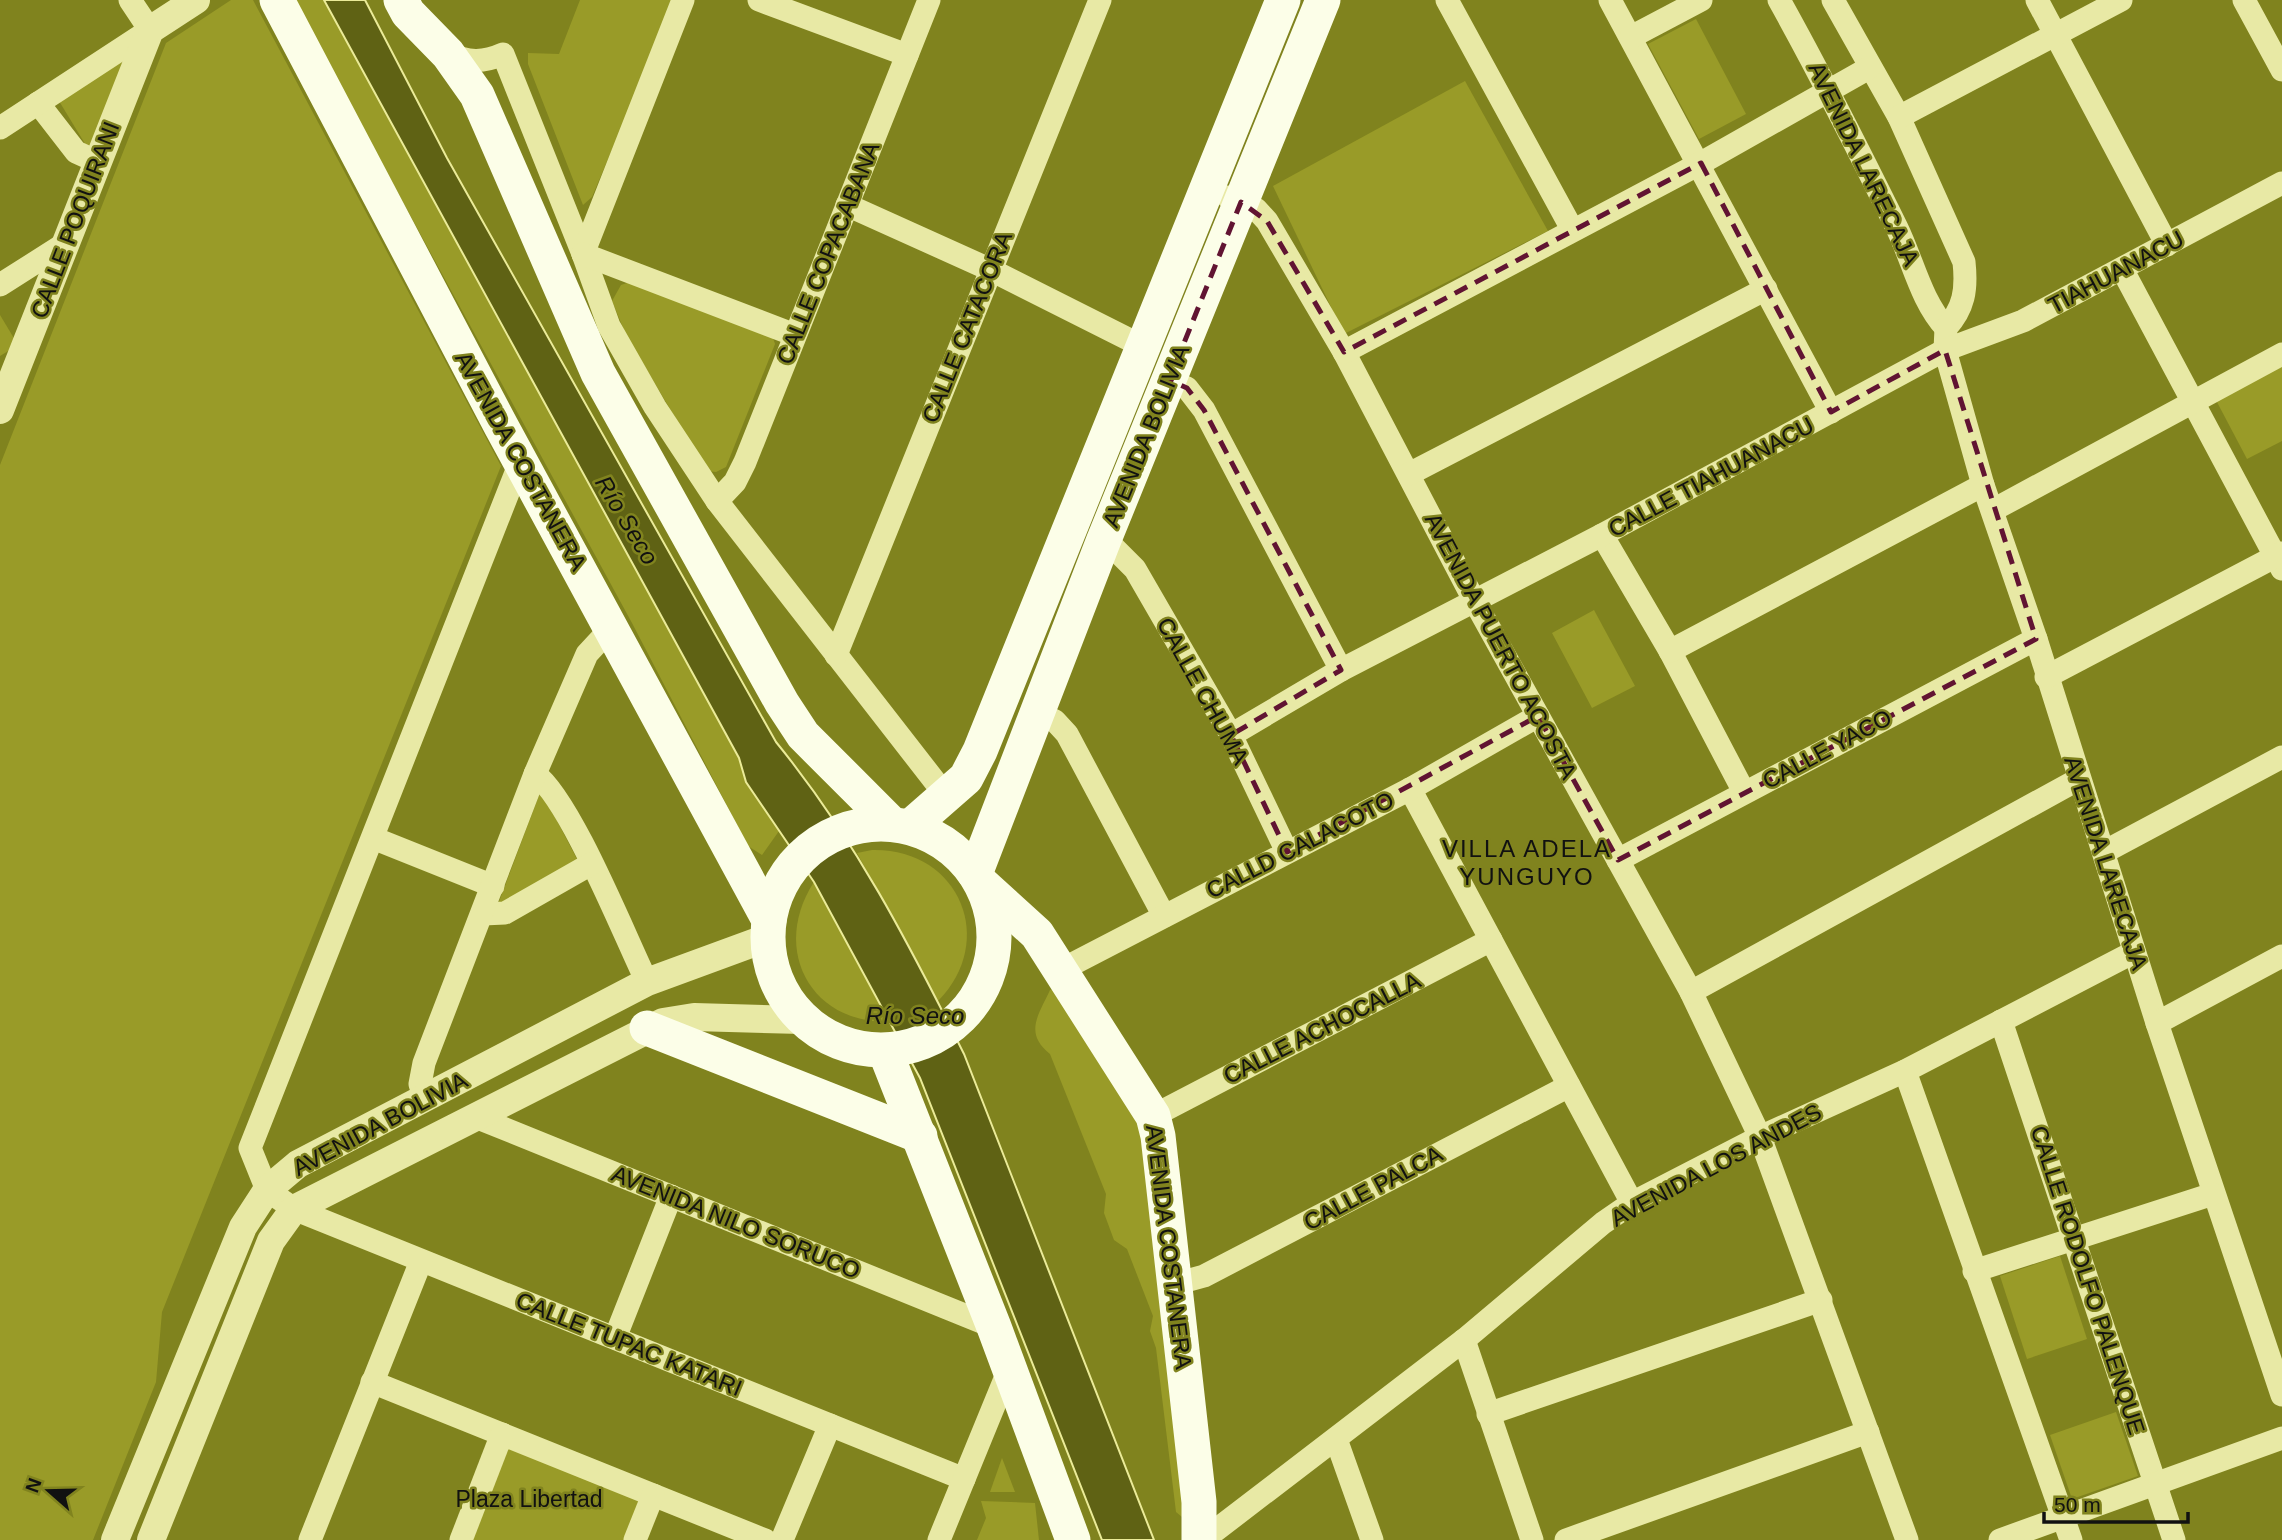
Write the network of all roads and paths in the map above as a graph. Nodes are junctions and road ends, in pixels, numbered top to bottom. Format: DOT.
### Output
graph roads {
  1 [pos="131,0"];
  2 [pos="196,0"];
  3 [pos="277,0"];
  4 [pos="401,0"];
  5 [pos="682,0"];
  6 [pos="759,0"];
  7 [pos="929,0"];
  8 [pos="1100,0"];
  9 [pos="1283,0"];
  10 [pos="1323,0"];
  11 [pos="1447,0"];
  12 [pos="1611,0"];
  13 [pos="1701,0"];
  14 [pos="1779,0"];
  15 [pos="1833,0"];
  16 [pos="2038,0"];
  17 [pos="2120,0"];
  18 [pos="2244,0"];
  19 [pos="150,30"];
  20 [pos="2056,34"];
  21 [pos="1631,37"];
  22 [pos="448,54"];
  23 [pos="907,55"];
  24 [pos="1869,68"];
  25 [pos="2282,70"];
  26 [pos="1831,91"];
  27 [pos="38,103"];
  28 [pos="1899,117"];
  29 [pos="0,128"];
  30 [pos="98,162"];
  31 [pos="1701,163"];
  32 [pos="2282,183"];
  33 [pos="1206,189"];
  34 [pos="1241,202"];
  35 [pos="847,205"];
  36 [pos="1572,229"];
  37 [pos="66,243"];
  38 [pos="2167,245"];
  39 [pos="583,254"];
  40 [pos="989,269"];
  41 [pos="2122,269"];
  42 [pos="0,285"];
  43 [pos="1766,289"];
  44 [pos="795,335"];
  45 [pos="1945,339"];
  46 [pos="1144,347"];
  47 [pos="1344,352"];
  48 [pos="2282,354"];
  49 [pos="1169,380"];
  50 [pos="2193,402"];
  51 [pos="0,410"];
  52 [pos="1831,412"];
  53 [pos="521,460"];
  54 [pos="1409,474"];
  55 [pos="1983,485"];
  56 [pos="717,501"];
  57 [pos="1993,510"];
  58 [pos="1602,536"];
  59 [pos="1103,542"];
  60 [pos="2280,560"];
  61 [pos="1475,602"];
  62 [pos="612,627"];
  63 [pos="2036,639"];
  64 [pos="1670,651"];
  65 [pos="836,655"];
  66 [pos="1341,670"];
  67 [pos="2046,677"];
  68 [pos="1038,713"];
  69 [pos="1538,716"];
  70 [pos="1231,735"];
  71 [pos="2282,757"];
  72 [pos="535,774"];
  73 [pos="2079,779"];
  74 [pos="1410,789"];
  75 [pos="1744,792"];
  76 [pos="947,797"];
  77 [pos="891,824"];
  78 [pos="373,838"];
  79 [pos="1287,852"];
  80 [pos="2104,852"];
  81 [pos="1618,860"];
  82 [pos="591,864"];
  83 [pos="978,879"];
  84 [pos="493,886"];
  85 [pos="483,915"];
  86 [pos="1164,916"];
  87 [pos="770,920"];
  88 [pos="1491,940"];
  89 [pos="2134,952"];
  90 [pos="2282,956"];
  91 [pos="1059,971"];
  92 [pos="647,982"];
  93 [pos="1690,992"];
  94 [pos="802,1020"];
  95 [pos="2001,1021"];
  96 [pos="2157,1023"];
  97 [pos="647,1028"];
  98 [pos="894,1050"];
  99 [pos="1905,1070"];
  100 [pos="1569,1086"];
  101 [pos="425,1099"];
  102 [pos="1153,1116"];
  103 [pos="478,1118"];
  104 [pos="920,1136"];
  105 [pos="1760,1137"];
  106 [pos="267,1190"];
  107 [pos="2213,1194"];
  108 [pos="671,1196"];
  109 [pos="1632,1203"];
  110 [pos="294,1209"];
  111 [pos="2074,1240"];
  112 [pos="421,1261"];
  113 [pos="1973,1271"];
  114 [pos="1175,1284"];
  115 [pos="1821,1300"];
  116 [pos="994,1327"];
  117 [pos="615,1338"];
  118 [pos="1464,1340"];
  119 [pos="1009,1368"];
  120 [pos="372,1382"];
  121 [pos="2282,1395"];
  122 [pos="1488,1414"];
  123 [pos="830,1425"];
  124 [pos="1868,1432"];
  125 [pos="502,1434"];
  126 [pos="2282,1438"];
  127 [pos="1336,1439"];
  128 [pos="964,1479"];
  129 [pos="2156,1484"];
  130 [pos="653,1495"];
  131 [pos="2063,1517"];
  132 [pos="315,1538"];
  133 [pos="115,1540"];
  134 [pos="151,1540"];
  135 [pos="461,1540"];
  136 [pos="635,1540"];
  137 [pos="765,1540"];
  138 [pos="782,1540"];
  139 [pos="939,1540"];
  140 [pos="1073,1540"];
  141 [pos="1201,1540"];
  142 [pos="1373,1540"];
  143 [pos="1532,1540"];
  144 [pos="1566,1540"];
  145 [pos="1907,1540"];
  146 [pos="2000,1540"];
  147 [pos="2071,1540"];
  148 [pos="2174,1540"];
  1 -- 19 [label="street"];
  2 -- 19 [label="street"];
  3 -- 53 [label="main road, AVENIDA COSTANERA"];
  4 -- 22 [label="main road"];
  5 -- 39 [label="street"];
  6 -- 23 [label="street"];
  7 -- 23 [label="street, CALLE COPACABANA"];
  8 -- 40 [label="street, CALLE CATACORA"];
  9 -- 33 [label="main road, AVENIDA BOLIVIA"];
  10 -- 34 [label="main road, AVENIDA BOLIVIA"];
  11 -- 36 [label="street"];
  12 -- 21 [label="street"];
  13 -- 21 [label="street"];
  14 -- 26 [label="street, AVENIDA LARECAJA"];
  15 -- 24 [label="street, AVENIDA LARECAJA"];
  16 -- 20 [label="street"];
  17 -- 20 [label="street"];
  18 -- 25 [label="street"];
  19 -- 27 [label="street"];
  19 -- 30 [label="street, CALLE POQUIRANI"];
  20 -- 28 [label="street"];
  20 -- 38 [label="street"];
  21 -- 31 [label="street"];
  22 -- 39 [label="street"];
  22 -- 77 [label="main road"];
  23 -- 35 [label="street, CALLE COPACABANA"];
  24 -- 26 [label="street"];
  24 -- 28 [label="street, AVENIDA LARECAJA"];
  26 -- 31 [label="street"];
  26 -- 45 [label="street, AVENIDA LARECAJA"];
  27 -- 29 [label="street"];
  27 -- 30 [label="street"];
  28 -- 45 [label="street, AVENIDA LARECAJA"];
  30 -- 37 [label="street, CALLE POQUIRANI"];
  31 -- 36 [label="street"];
  31 -- 43 [label="street"];
  32 -- 38 [label="street, TIAHUANACU"];
  33 -- 34 [label="street, AVENIDA PUERTO ACOSTA"];
  33 -- 46 [label="main road, AVENIDA BOLIVIA"];
  34 -- 47 [label="street, AVENIDA PUERTO ACOSTA"];
  34 -- 49 [label="main road, AVENIDA BOLIVIA"];
  35 -- 40 [label="street"];
  35 -- 44 [label="street, CALLE COPACABANA"];
  36 -- 47 [label="street"];
  37 -- 42 [label="street"];
  37 -- 51 [label="street, CALLE POQUIRANI"];
  38 -- 41 [label="street, TIAHUANACU"];
  39 -- 44 [label="street"];
  39 -- 56 [label="street"];
  40 -- 46 [label="street"];
  40 -- 65 [label="street, CALLE CATACORA"];
  41 -- 45 [label="street, TIAHUANACU"];
  41 -- 50 [label="street"];
  43 -- 52 [label="street"];
  43 -- 54 [label="street"];
  44 -- 56 [label="street, CALLE COPACABANA"];
  45 -- 52 [label="street, CALLE TIAHUANACU"];
  45 -- 55 [label="street, AVENIDA LARECAJA"];
  46 -- 76 [label="main road, AVENIDA BOLIVIA"];
  47 -- 54 [label="street, AVENIDA PUERTO ACOSTA"];
  48 -- 50 [label="street"];
  49 -- 59 [label="main road, AVENIDA BOLIVIA"];
  49 -- 66 [label="street"];
  50 -- 57 [label="street"];
  50 -- 60 [label="street"];
  52 -- 58 [label="street, CALLE TIAHUANACU"];
  53 -- 62 [label="main road, AVENIDA COSTANERA"];
  53 -- 78 [label="street"];
  54 -- 61 [label="street, AVENIDA PUERTO ACOSTA"];
  55 -- 57 [label="street, AVENIDA LARECAJA"];
  55 -- 64 [label="street"];
  56 -- 65 [label="street"];
  57 -- 63 [label="street, AVENIDA LARECAJA"];
  58 -- 61 [label="street, CALLE TIAHUANACU"];
  58 -- 64 [label="street"];
  59 -- 68 [label="main road, AVENIDA BOLIVIA"];
  59 -- 70 [label="street, CALLE CHUMA"];
  60 -- 67 [label="street"];
  61 -- 66 [label="street, CALLE TIAHUANACU"];
  61 -- 69 [label="street, AVENIDA PUERTO ACOSTA"];
  62 -- 72 [label="street"];
  62 -- 87 [label="main road, AVENIDA COSTANERA"];
  63 -- 67 [label="street, AVENIDA LARECAJA"];
  63 -- 75 [label="street, CALLE YACO"];
  64 -- 75 [label="street"];
  65 -- 76 [label="street"];
  66 -- 70 [label="street, CALLE TIAHUANACU"];
  67 -- 73 [label="street, AVENIDA LARECAJA"];
  68 -- 83 [label="main road, AVENIDA BOLIVIA"];
  68 -- 86 [label="street"];
  69 -- 74 [label="street, CALLD CALACOTO"];
  69 -- 81 [label="street, AVENIDA PUERTO ACOSTA"];
  70 -- 79 [label="street, CALLE CHUMA"];
  71 -- 80 [label="street"];
  72 -- 82 [label="street"];
  72 -- 84 [label="street"];
  73 -- 80 [label="street, AVENIDA LARECAJA"];
  73 -- 93 [label="street"];
  74 -- 79 [label="street, CALLD CALACOTO"];
  74 -- 88 [label="street"];
  75 -- 81 [label="street, CALLE YACO"];
  76 -- 77 [label="main road, AVENIDA BOLIVIA"];
  77 -- 83 [label="main road"];
  77 -- 87 [label="main road"];
  78 -- 84 [label="street"];
  78 -- 106 [label="street"];
  79 -- 86 [label="street, CALLD CALACOTO"];
  80 -- 89 [label="street, AVENIDA LARECAJA"];
  81 -- 93 [label="street, AVENIDA PUERTO ACOSTA"];
  82 -- 85 [label="street"];
  82 -- 92 [label="street"];
  83 -- 91 [label="main road, AVENIDA COSTANERA"];
  83 -- 98 [label="main road"];
  84 -- 85 [label="street"];
  85 -- 101 [label="street"];
  86 -- 91 [label="street, CALLD CALACOTO"];
  87 -- 92 [label="street, AVENIDA BOLIVIA"];
  87 -- 94 [label="main road"];
  88 -- 100 [label="street"];
  88 -- 102 [label="street, CALLE ACHOCALLA"];
  89 -- 95 [label="street, AVENIDA LOS ANDES"];
  89 -- 96 [label="street, AVENIDA LARECAJA"];
  90 -- 96 [label="street"];
  91 -- 102 [label="main road, AVENIDA COSTANERA"];
  92 -- 101 [label="street, AVENIDA BOLIVIA"];
  93 -- 105 [label="street, AVENIDA PUERTO ACOSTA"];
  94 -- 97 [label="street, AVENIDA BOLIVIA"];
  94 -- 98 [label="main road"];
  95 -- 99 [label="street, AVENIDA LOS ANDES"];
  95 -- 111 [label="street, CALLE RODOLFO PALENQUE"];
  96 -- 107 [label="street, AVENIDA LARECAJA"];
  97 -- 103 [label="street, AVENIDA BOLIVIA"];
  97 -- 104 [label="main road"];
  98 -- 104 [label="main road"];
  99 -- 105 [label="street, AVENIDA LOS ANDES"];
  99 -- 113 [label="street"];
  100 -- 109 [label="street"];
  100 -- 114 [label="street, CALLE PALCA"];
  101 -- 106 [label="street, AVENIDA BOLIVIA"];
  102 -- 114 [label="main road, AVENIDA COSTANERA"];
  103 -- 108 [label="street, AVENIDA NILO SORUCO"];
  103 -- 110 [label="street, AVENIDA BOLIVIA"];
  104 -- 116 [label="main road"];
  105 -- 109 [label="street, AVENIDA LOS ANDES"];
  105 -- 115 [label="street, AVENIDA PUERTO ACOSTA"];
  106 -- 110 [label="street, CALLE TUPAC KATARI"];
  106 -- 133 [label="street, AVENIDA BOLIVIA"];
  107 -- 111 [label="street"];
  107 -- 121 [label="street, AVENIDA LARECAJA"];
  108 -- 116 [label="street, AVENIDA NILO SORUCO"];
  108 -- 117 [label="street"];
  109 -- 118 [label="street, AVENIDA LOS ANDES"];
  110 -- 112 [label="street, CALLE TUPAC KATARI"];
  110 -- 134 [label="street, AVENIDA BOLIVIA"];
  111 -- 113 [label="street"];
  111 -- 129 [label="street, CALLE RODOLFO PALENQUE"];
  112 -- 117 [label="street, CALLE TUPAC KATARI"];
  112 -- 120 [label="street"];
  113 -- 131 [label="street"];
  114 -- 141 [label="main road, AVENIDA COSTANERA"];
  115 -- 122 [label="street"];
  115 -- 124 [label="street, AVENIDA PUERTO ACOSTA"];
  116 -- 119 [label="main road"];
  117 -- 123 [label="street, CALLE TUPAC KATARI"];
  118 -- 122 [label="street"];
  118 -- 127 [label="street, AVENIDA LOS ANDES"];
  119 -- 128 [label="street"];
  119 -- 140 [label="main road"];
  120 -- 125 [label="street"];
  120 -- 132 [label="street"];
  122 -- 143 [label="street"];
  123 -- 128 [label="street, CALLE TUPAC KATARI"];
  123 -- 138 [label="street"];
  124 -- 144 [label="street"];
  124 -- 145 [label="street, AVENIDA PUERTO ACOSTA"];
  125 -- 130 [label="street"];
  125 -- 135 [label="street"];
  126 -- 129 [label="street"];
  127 -- 141 [label="street, AVENIDA LOS ANDES"];
  127 -- 142 [label="street"];
  128 -- 139 [label="street"];
  129 -- 131 [label="street"];
  129 -- 148 [label="street, CALLE RODOLFO PALENQUE"];
  130 -- 136 [label="street"];
  130 -- 137 [label="street"];
  131 -- 146 [label="street"];
  131 -- 147 [label="street"];
}
